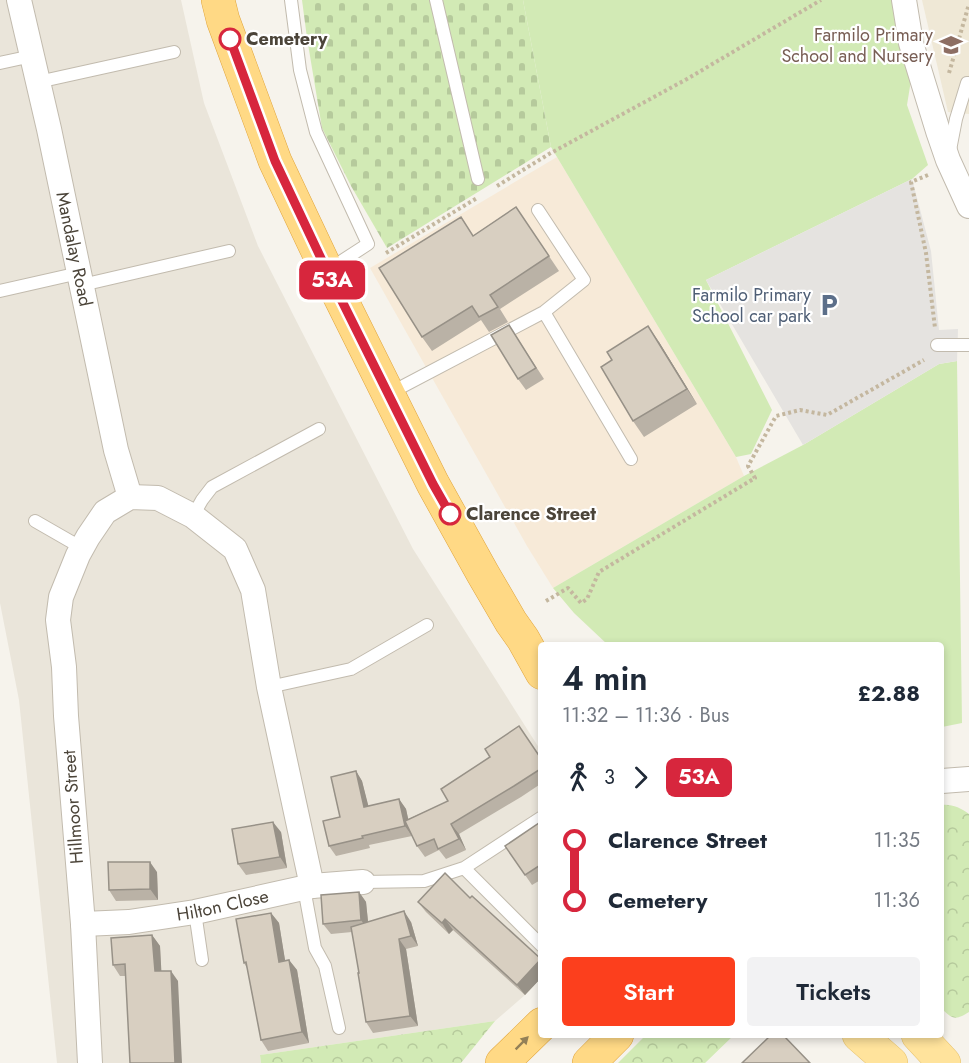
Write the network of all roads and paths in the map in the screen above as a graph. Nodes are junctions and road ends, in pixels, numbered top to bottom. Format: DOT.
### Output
graph roads {
  1 [pos="19,0"];
  2 [pos="218,0"];
  3 [pos="291,0"];
  4 [pos="436,0"];
  5 [pos="821,0"];
  6 [pos="904,0"];
  7 [pos="174,52"];
  8 [pos="32,56"];
  9 [pos="0,63"];
  10 [pos="38,82"];
  11 [pos="969,83"];
  12 [pos="948,160"];
  13 [pos="478,179"];
  14 [pos="490,190"];
  15 [pos="481,196"];
  16 [pos="969,206"];
  17 [pos="538,210"];
  18 [pos="229,251"];
  19 [pos="385,254"];
  20 [pos="327,271"];
  21 [pos="80,279"];
  22 [pos="0,291"];
  23 [pos="544,312"];
  24 [pos="937,345"];
  25 [pos="969,345"];
  26 [pos="388,394"];
  27 [pos="319,429"];
  28 [pos="631,459"];
  29 [pos="129,497"];
  30 [pos="193,516"];
  31 [pos="35,521"];
  32 [pos="80,551"];
  33 [pos="546,601"];
  34 [pos="427,625"];
  35 [pos="532,645"];
  36 [pos="538,662"];
  37 [pos="269,687"];
  38 [pos="969,779"];
  39 [pos="944,781"];
  40 [pos="538,820"];
  41 [pos="464,868"];
  42 [pos="363,882"];
  43 [pos="308,887"];
  44 [pos="195,912"];
  45 [pos="82,924"];
  46 [pos="538,942"];
  47 [pos="202,960"];
  48 [pos="339,1028"];
  49 [pos="538,1028"];
  50 [pos="613,1038"];
  51 [pos="862,1038"];
  52 [pos="921,1038"];
  53 [pos="90,1063"];
  54 [pos="502,1063"];
  55 [pos="589,1063"];
  56 [pos="891,1063"];
  57 [pos="944,1063"];
  1 -- 8 [label="street, Mandalay Road"];
  2 -- 20 [label="highway"];
  3 -- 20 [label="lane"];
  4 -- 13 [label="lane"];
  5 -- 14 [label="path"];
  6 -- 12 [label="street"];
  7 -- 10 [label="lane"];
  8 -- 9 [label="lane"];
  8 -- 10 [label="street, Mandalay Road"];
  10 -- 21 [label="street, Mandalay Road"];
  11 -- 12 [label="lane"];
  12 -- 16 [label="street"];
  15 -- 19 [label="path"];
  17 -- 23 [label="lane"];
  18 -- 21 [label="lane"];
  20 -- 26 [label="highway"];
  21 -- 22 [label="lane"];
  21 -- 29 [label="street, Mandalay Road"];
  23 -- 26 [label="lane"];
  23 -- 28 [label="lane"];
  24 -- 25 [label="lane"];
  24 -- 33 [label="path"];
  26 -- 35 [label="highway"];
  27 -- 30 [label="lane"];
  29 -- 30 [label="street"];
  29 -- 32 [label="street, Hillmoor Street"];
  30 -- 37 [label="street"];
  31 -- 32 [label="lane"];
  32 -- 45 [label="street, Hillmoor Street"];
  34 -- 37 [label="lane"];
  35 -- 36 [label="highway"];
  37 -- 43 [label="street"];
  38 -- 39 [label="street"];
  40 -- 41 [label="lane"];
  41 -- 42 [label="lane"];
  41 -- 46 [label="lane"];
  42 -- 43 [label="street, Hilton Close"];
  43 -- 44 [label="street, Hilton Close"];
  43 -- 48 [label="lane"];
  44 -- 45 [label="street, Hilton Close"];
  44 -- 47 [label="lane"];
  45 -- 53 [label="street, Hillmoor Street"];
  54 -- 49 [label="highway, one-way"];
  50 -- 55 [label="highway"];
  51 -- 56 [label="main road"];
  52 -- 57 [label="main road"];
}
